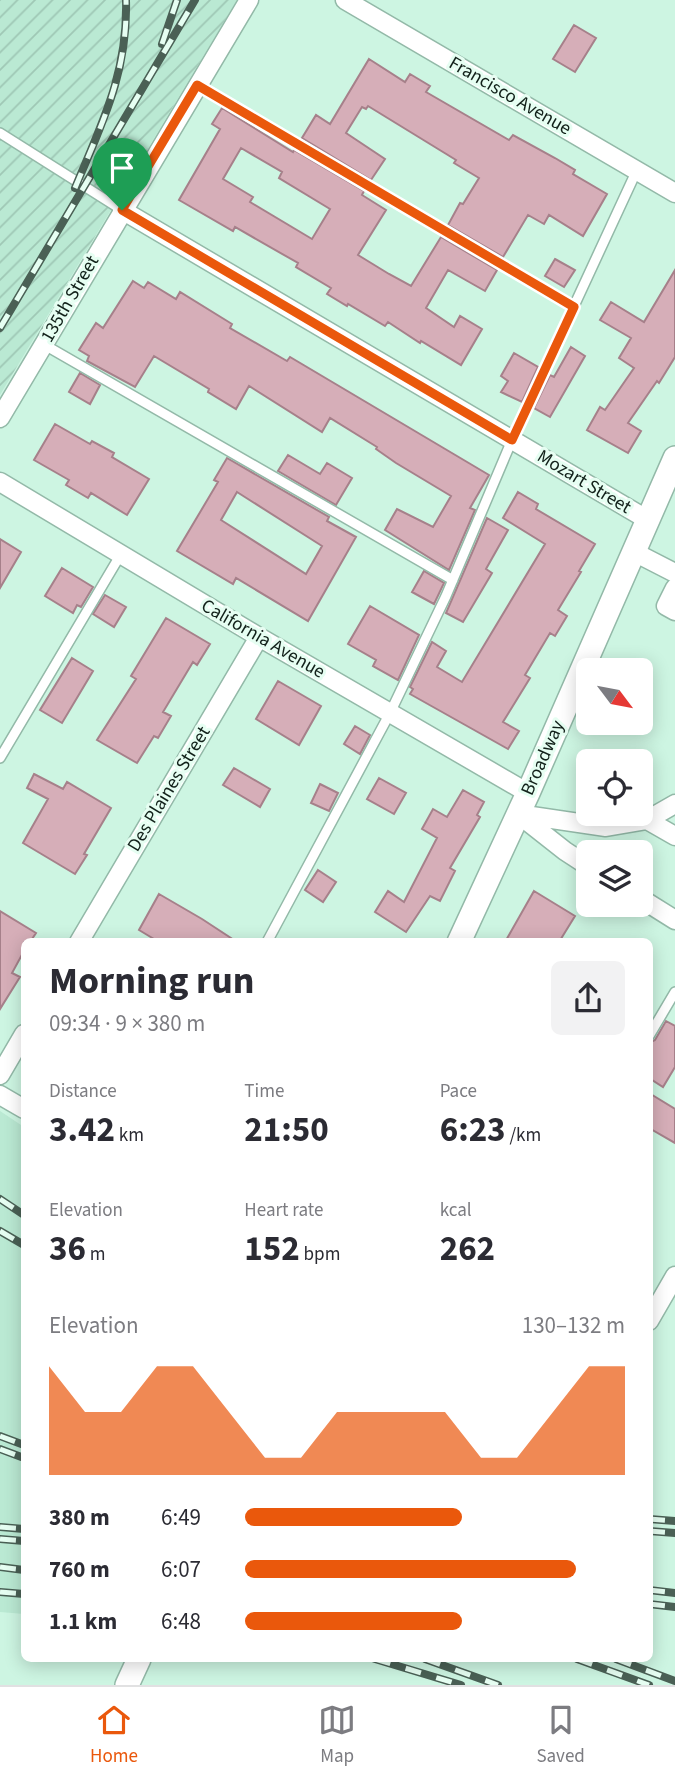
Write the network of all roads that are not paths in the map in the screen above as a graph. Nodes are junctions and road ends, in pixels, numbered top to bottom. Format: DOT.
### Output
graph roads {
  1 [pos="249,0"];
  2 [pos="345,0"];
  3 [pos="197,85"];
  4 [pos="0,133"];
  5 [pos="637,170"];
  6 [pos="675,193"];
  7 [pos="122,210"];
  8 [pos="574,307"];
  9 [pos="43,344"];
  10 [pos="0,418"];
  11 [pos="512,440"];
  12 [pos="675,458"];
  13 [pos="0,482"];
  14 [pos="648,520"];
  15 [pos="634,552"];
  16 [pos="121,554"];
  17 [pos="675,573"];
  18 [pos="453,580"];
  19 [pos="675,588"];
  20 [pos="675,611"];
  21 [pos="258,637"];
  22 [pos="390,713"];
  23 [pos="0,758"];
  24 [pos="523,803"];
  25 [pos="675,804"];
  26 [pos="653,817"];
  27 [pos="576,818"];
  28 [pos="653,823"];
  29 [pos="675,836"];
  30 [pos="576,858"];
  31 [pos="653,906"];
  32 [pos="675,920"];
  33 [pos="81,938"];
  34 [pos="269,938"];
  35 [pos="461,938"];
  36 [pos="675,992"];
  37 [pos="653,1029"];
  38 [pos="21,1039"];
  39 [pos="0,1076"];
  40 [pos="0,1095"];
  41 [pos="21,1107"];
  42 [pos="675,1276"];
  43 [pos="653,1314"];
  44 [pos="138,1662"];
  45 [pos="127,1685"];
  1 -- 3 [label="street, 135th Street"];
  2 -- 5 [label="street, Francisco Avenue"];
  3 -- 7 [label="street, 135th Street"];
  3 -- 8 [label="lane"];
  4 -- 7 [label="lane"];
  5 -- 6 [label="street, Francisco Avenue"];
  5 -- 8 [label="lane"];
  7 -- 9 [label="street, 135th Street"];
  7 -- 11 [label="street, Mozart Street"];
  8 -- 11 [label="lane"];
  9 -- 10 [label="street, 135th Street"];
  9 -- 18 [label="lane"];
  11 -- 14 [label="street, Mozart Street"];
  11 -- 18 [label="lane"];
  12 -- 14 [label="street, Broadway"];
  13 -- 16 [label="street, California Avenue"];
  14 -- 15 [label="street, Broadway"];
  15 -- 17 [label="street"];
  15 -- 24 [label="street, Broadway"];
  16 -- 21 [label="street, California Avenue"];
  16 -- 23 [label="lane"];
  18 -- 22 [label="lane"];
  19 -- 20 [label="street"];
  21 -- 22 [label="street, California Avenue"];
  21 -- 33 [label="street, Des Plaines Street"];
  22 -- 24 [label="street, California Avenue"];
  22 -- 34 [label="lane"];
  24 -- 27 [label="street"];
  24 -- 30 [label="street, California Avenue"];
  24 -- 35 [label="street, Broadway"];
  25 -- 26 [label="street"];
  28 -- 29 [label="street"];
  31 -- 32 [label="street"];
  36 -- 37 [label="lane"];
  38 -- 39 [label="street"];
  40 -- 41 [label="street"];
  42 -- 43 [label="street"];
  44 -- 45 [label="street"];
}
